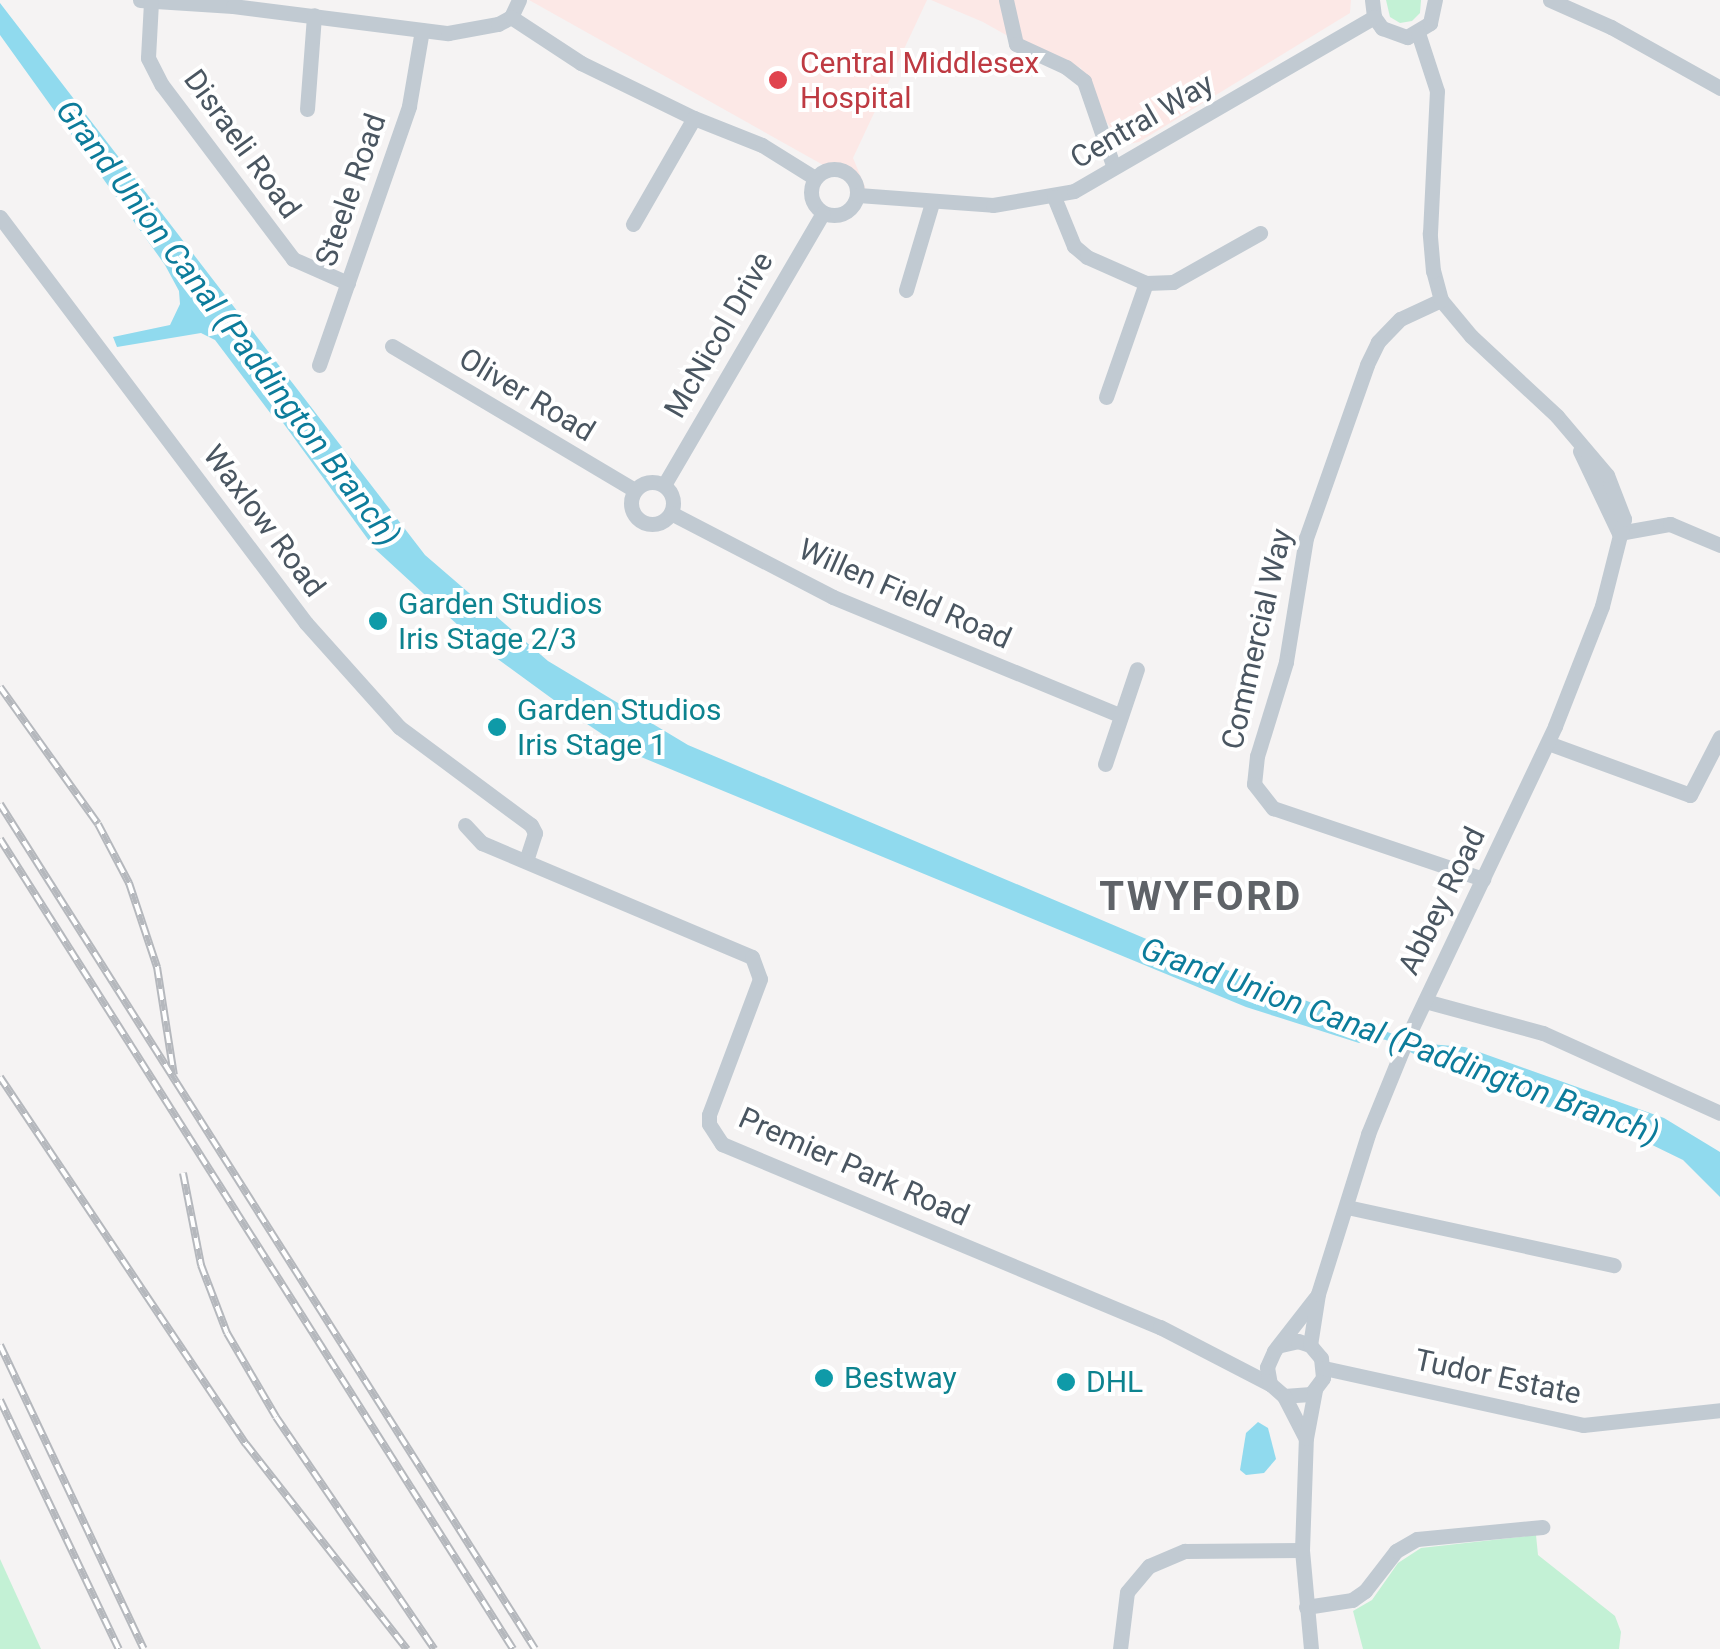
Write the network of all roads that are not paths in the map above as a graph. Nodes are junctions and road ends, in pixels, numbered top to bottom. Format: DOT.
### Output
graph roads {
  1 [pos="519,0"];
  2 [pos="1006,0"];
  3 [pos="1436,0"];
  4 [pos="1550,0"];
  5 [pos="145,1"];
  6 [pos="1373,8"];
  7 [pos="314,15"];
  8 [pos="511,17"];
  9 [pos="422,30"];
  10 [pos="1418,33"];
  11 [pos="1720,88"];
  12 [pos="307,109"];
  13 [pos="694,118"];
  14 [pos="1113,165"];
  15 [pos="815,178"];
  16 [pos="858,194"];
  17 [pos="1054,197"];
  18 [pos="932,203"];
  19 [pos="823,213"];
  20 [pos="0,217"];
  21 [pos="633,224"];
  22 [pos="1260,234"];
  23 [pos="348,282"];
  24 [pos="1146,283"];
  25 [pos="906,290"];
  26 [pos="1442,300"];
  27 [pos="392,346"];
  28 [pos="318,364"];
  29 [pos="1106,398"];
  30 [pos="664,485"];
  31 [pos="635,490"];
  32 [pos="671,513"];
  33 [pos="1619,533"];
  34 [pos="1720,545"];
  35 [pos="1138,669"];
  36 [pos="1120,715"];
  37 [pos="1720,737"];
  38 [pos="1548,743"];
  39 [pos="1104,764"];
  40 [pos="466,825"];
  41 [pos="526,860"];
  42 [pos="1484,879"];
  43 [pos="1425,1002"];
  44 [pos="1720,1113"];
  45 [pos="1347,1207"];
  46 [pos="1614,1265"];
  47 [pos="1318,1294"];
  48 [pos="1310,1345"];
  49 [pos="1277,1348"];
  50 [pos="1219,1354"];
  51 [pos="1324,1368"];
  52 [pos="1270,1384"];
  53 [pos="1315,1390"];
  54 [pos="1284,1396"];
  55 [pos="1720,1410"];
  56 [pos="1306,1438"];
  57 [pos="1542,1526"];
  58 [pos="1302,1550"];
  59 [pos="1306,1607"];
  60 [pos="1120,1649"];
  61 [pos="1311,1649"];
  1 -- 8 [label="street"];
  2 -- 14 [label="street"];
  3 -- 10 [label="street"];
  4 -- 11 [label="street"];
  5 -- 7 [label="street"];
  5 -- 23 [label="street, Disraeli Road"];
  6 -- 10 [label="street"];
  6 -- 14 [label="street, Central Way"];
  7 -- 9 [label="street"];
  7 -- 12 [label="street"];
  8 -- 9 [label="street"];
  8 -- 13 [label="street"];
  9 -- 23 [label="street, Steele Road"];
  10 -- 26 [label="street, Abbey Road"];
  13 -- 15 [label="street"];
  13 -- 21 [label="street"];
  14 -- 17 [label="street, Central Way"];
  15 -- 16 [label="street"];
  15 -- 19 [label="street"];
  16 -- 18 [label="street, Central Way"];
  16 -- 19 [label="street"];
  17 -- 18 [label="street, Central Way"];
  17 -- 24 [label="street"];
  18 -- 25 [label="street"];
  19 -- 30 [label="street, McNicol Drive"];
  20 -- 41 [label="street, Waxlow Road"];
  22 -- 24 [label="street"];
  23 -- 28 [label="street, Steele Road"];
  24 -- 29 [label="street"];
  26 -- 33 [label="street, Abbey Road"];
  26 -- 42 [label="street, Commercial Way"];
  27 -- 31 [label="street, Oliver Road"];
  30 -- 31 [label="street"];
  30 -- 32 [label="street"];
  31 -- 32 [label="street"];
  32 -- 36 [label="street, Willen Field Road"];
  33 -- 34 [label="street"];
  33 -- 38 [label="street, Abbey Road"];
  35 -- 36 [label="street"];
  36 -- 39 [label="street"];
  37 -- 38 [label="street"];
  38 -- 42 [label="street, Abbey Road"];
  40 -- 41 [label="street, Premier Park Road"];
  41 -- 50 [label="street, Premier Park Road"];
  42 -- 43 [label="street, Abbey Road"];
  43 -- 44 [label="street"];
  43 -- 45 [label="street, Abbey Road"];
  45 -- 46 [label="street"];
  45 -- 47 [label="street, Abbey Road"];
  47 -- 48 [label="street, Abbey Road"];
  47 -- 49 [label="street, Abbey Road"];
  48 -- 49 [label="street"];
  48 -- 51 [label="street"];
  49 -- 50 [label="street, Premier Park Road"];
  49 -- 52 [label="street"];
  50 -- 52 [label="street, Premier Park Road"];
  51 -- 53 [label="street"];
  51 -- 55 [label="street, Tudor Estate"];
  52 -- 54 [label="street"];
  53 -- 54 [label="street"];
  53 -- 56 [label="street"];
  54 -- 56 [label="street"];
  56 -- 58 [label="street"];
  57 -- 59 [label="street"];
  58 -- 59 [label="street"];
  58 -- 60 [label="street"];
  59 -- 61 [label="street"];
}
